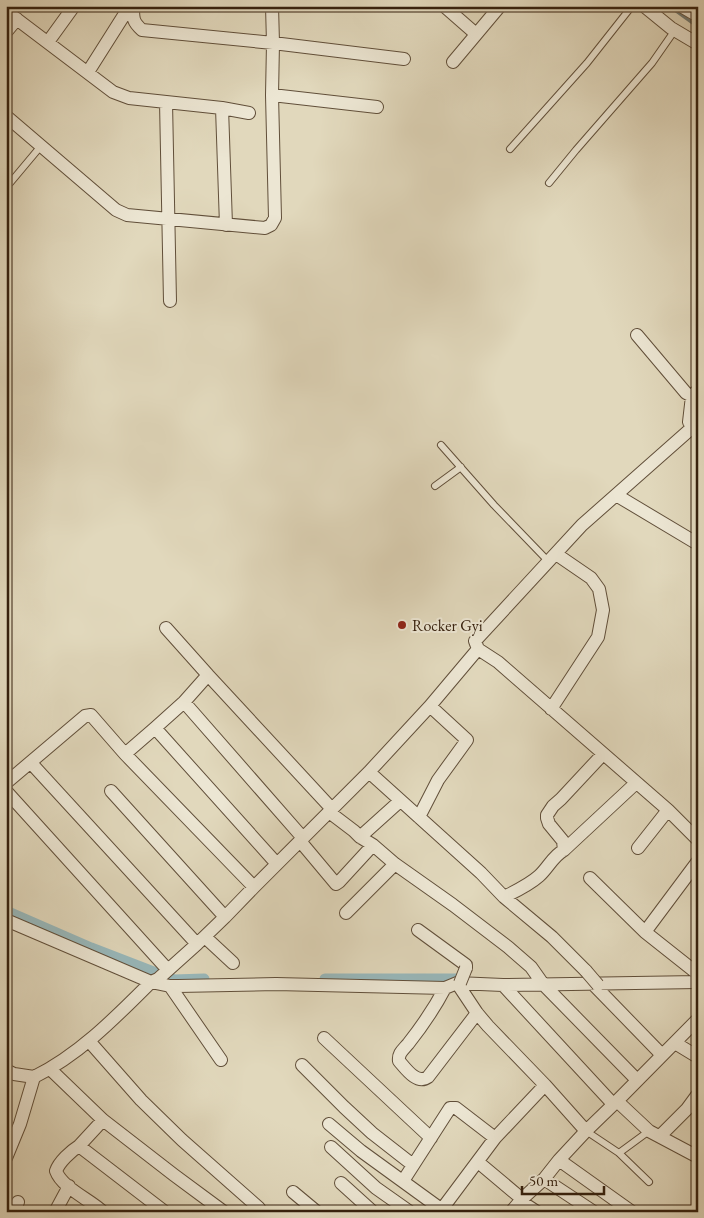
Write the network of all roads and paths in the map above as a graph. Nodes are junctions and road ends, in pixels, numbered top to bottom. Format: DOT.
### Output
graph roads {
  1 [pos="9,6"];
  2 [pos="74,6"];
  3 [pos="272,6"];
  4 [pos="444,6"];
  5 [pos="500,6"];
  6 [pos="632,6"];
  7 [pos="644,6"];
  8 [pos="681,6"];
  9 [pos="128,11"];
  10 [pos="10,13"];
  11 [pos="698,16"];
  12 [pos="675,30"];
  13 [pos="6,32"];
  14 [pos="476,34"];
  15 [pos="48,42"];
  16 [pos="273,43"];
  17 [pos="698,44"];
  18 [pos="404,59"];
  19 [pos="453,62"];
  20 [pos="88,72"];
  21 [pos="272,95"];
  22 [pos="166,102"];
  23 [pos="377,107"];
  24 [pos="222,108"];
  25 [pos="249,113"];
  26 [pos="6,116"];
  27 [pos="41,146"];
  28 [pos="510,149"];
  29 [pos="10,183"];
  30 [pos="549,183"];
  31 [pos="168,219"];
  32 [pos="226,224"];
  33 [pos="170,301"];
  34 [pos="637,335"];
  35 [pos="695,393"];
  36 [pos="693,424"];
  37 [pos="441,445"];
  38 [pos="461,467"];
  39 [pos="435,486"];
  40 [pos="620,498"];
  41 [pos="698,544"];
  42 [pos="555,557"];
  43 [pos="166,628"];
  44 [pos="477,646"];
  45 [pos="208,675"];
  46 [pos="184,702"];
  47 [pos="430,706"];
  48 [pos="551,709"];
  49 [pos="156,728"];
  50 [pos="125,754"];
  51 [pos="603,754"];
  52 [pos="31,763"];
  53 [pos="369,772"];
  54 [pos="636,782"];
  55 [pos="6,783"];
  56 [pos="6,791"];
  57 [pos="112,791"];
  58 [pos="400,801"];
  59 [pos="668,810"];
  60 [pos="330,811"];
  61 [pos="419,817"];
  62 [pos="360,837"];
  63 [pos="301,839"];
  64 [pos="698,840"];
  65 [pos="373,845"];
  66 [pos="638,848"];
  67 [pos="564,850"];
  68 [pos="698,861"];
  69 [pos="277,864"];
  70 [pos="395,864"];
  71 [pos="590,878"];
  72 [pos="254,887"];
  73 [pos="504,897"];
  74 [pos="346,913"];
  75 [pos="226,917"];
  76 [pos="6,920"];
  77 [pos="418,930"];
  78 [pos="645,932"];
  79 [pos="201,941"];
  80 [pos="233,963"];
  81 [pos="161,976"];
  82 [pos="697,976"];
  83 [pos="459,983"];
  84 [pos="543,984"];
  85 [pos="503,985"];
  86 [pos="595,985"];
  87 [pos="170,986"];
  88 [pos="445,988"];
  89 [pos="477,1014"];
  90 [pos="698,1019"];
  91 [pos="324,1038"];
  92 [pos="89,1041"];
  93 [pos="675,1043"];
  94 [pos="662,1055"];
  95 [pos="698,1057"];
  96 [pos="221,1060"];
  97 [pos="302,1065"];
  98 [pos="50,1069"];
  99 [pos="6,1070"];
  100 [pos="34,1077"];
  101 [pos="637,1080"];
  102 [pos="545,1085"];
  103 [pos="698,1094"];
  104 [pos="615,1102"];
  105 [pos="103,1120"];
  106 [pos="329,1124"];
  107 [pos="586,1131"];
  108 [pos="654,1133"];
  109 [pos="431,1138"];
  110 [pos="495,1138"];
  111 [pos="79,1146"];
  112 [pos="331,1147"];
  113 [pos="619,1153"];
  114 [pos="698,1157"];
  115 [pos="6,1158"];
  116 [pos="559,1160"];
  117 [pos="478,1162"];
  118 [pos="414,1165"];
  119 [pos="544,1178"];
  120 [pos="403,1181"];
  121 [pos="649,1182"];
  122 [pos="341,1183"];
  123 [pos="69,1186"];
  124 [pos="293,1192"];
  125 [pos="521,1200"];
  126 [pos="443,1210"];
  127 [pos="260,1211"];
  128 [pos="55,1212"];
  129 [pos="104,1212"];
  130 [pos="165,1212"];
  131 [pos="224,1212"];
  132 [pos="317,1212"];
  133 [pos="373,1212"];
  134 [pos="410,1212"];
  135 [pos="510,1212"];
  136 [pos="536,1212"];
  137 [pos="594,1212"];
  138 [pos="632,1212"];
  1 -- 10 [label="street"];
  2 -- 15 [label="street"];
  3 -- 16 [label="street"];
  4 -- 14 [label="street"];
  5 -- 14 [label="street"];
  6 -- 28 [label="lane"];
  7 -- 12 [label="street"];
  8 -- 11 [label="street"];
  9 -- 16 [label="street"];
  9 -- 20 [label="street"];
  10 -- 13 [label="street"];
  10 -- 15 [label="street"];
  12 -- 17 [label="street"];
  12 -- 30 [label="lane"];
  14 -- 19 [label="street"];
  15 -- 20 [label="street"];
  16 -- 18 [label="street"];
  16 -- 21 [label="street"];
  20 -- 22 [label="street"];
  21 -- 23 [label="street"];
  21 -- 32 [label="street"];
  22 -- 24 [label="street"];
  22 -- 31 [label="street"];
  24 -- 25 [label="street"];
  24 -- 32 [label="street"];
  26 -- 27 [label="street"];
  27 -- 29 [label="lane"];
  27 -- 31 [label="street"];
  31 -- 32 [label="street"];
  31 -- 33 [label="street"];
  34 -- 35 [label="street"];
  35 -- 36 [label="street"];
  36 -- 40 [label="street"];
  37 -- 38 [label="lane"];
  38 -- 39 [label="lane"];
  38 -- 42 [label="lane"];
  40 -- 41 [label="street"];
  40 -- 42 [label="street"];
  42 -- 44 [label="street"];
  42 -- 48 [label="street"];
  43 -- 45 [label="street"];
  44 -- 47 [label="street"];
  44 -- 48 [label="street"];
  45 -- 46 [label="street"];
  45 -- 60 [label="street"];
  46 -- 49 [label="street"];
  46 -- 63 [label="street"];
  47 -- 53 [label="street"];
  47 -- 61 [label="street"];
  48 -- 51 [label="street"];
  49 -- 50 [label="street"];
  49 -- 69 [label="street"];
  50 -- 52 [label="street"];
  50 -- 72 [label="street"];
  51 -- 54 [label="street"];
  51 -- 67 [label="street"];
  52 -- 55 [label="street"];
  52 -- 79 [label="street"];
  53 -- 58 [label="street"];
  53 -- 60 [label="street"];
  54 -- 59 [label="street"];
  54 -- 67 [label="street"];
  56 -- 81 [label="street"];
  57 -- 75 [label="street"];
  58 -- 61 [label="street"];
  58 -- 62 [label="street"];
  59 -- 64 [label="street"];
  59 -- 66 [label="street"];
  60 -- 62 [label="street"];
  60 -- 63 [label="street"];
  61 -- 73 [label="street"];
  62 -- 65 [label="street"];
  63 -- 65 [label="street"];
  63 -- 69 [label="street"];
  65 -- 70 [label="street"];
  67 -- 73 [label="street"];
  68 -- 78 [label="street"];
  69 -- 72 [label="street"];
  70 -- 74 [label="street"];
  70 -- 84 [label="street"];
  71 -- 78 [label="street"];
  72 -- 75 [label="street"];
  73 -- 86 [label="street, bridge"];
  75 -- 79 [label="street"];
  76 -- 81 [label="street"];
  77 -- 83 [label="street, bridge"];
  78 -- 82 [label="street"];
  79 -- 80 [label="street"];
  79 -- 81 [label="street"];
  81 -- 87 [label="street"];
  81 -- 92 [label="street"];
  82 -- 86 [label="street"];
  83 -- 85 [label="street"];
  83 -- 88 [label="street"];
  83 -- 89 [label="street"];
  84 -- 85 [label="street"];
  84 -- 86 [label="street"];
  84 -- 101 [label="street"];
  85 -- 104 [label="street"];
  86 -- 94 [label="street"];
  87 -- 88 [label="street"];
  87 -- 96 [label="street"];
  88 -- 89 [label="street"];
  89 -- 102 [label="street"];
  90 -- 93 [label="street"];
  91 -- 109 [label="street"];
  92 -- 98 [label="street"];
  92 -- 127 [label="street"];
  93 -- 94 [label="street"];
  93 -- 95 [label="street"];
  94 -- 101 [label="street"];
  97 -- 118 [label="street"];
  98 -- 100 [label="street"];
  98 -- 105 [label="street"];
  99 -- 100 [label="street"];
  100 -- 115 [label="street"];
  101 -- 104 [label="street"];
  102 -- 107 [label="street"];
  102 -- 110 [label="street"];
  103 -- 108 [label="street"];
  104 -- 107 [label="street"];
  104 -- 108 [label="street"];
  105 -- 111 [label="street"];
  105 -- 131 [label="street"];
  106 -- 120 [label="street"];
  107 -- 113 [label="lane"];
  107 -- 116 [label="street"];
  108 -- 113 [label="lane"];
  108 -- 114 [label="street"];
  109 -- 110 [label="street"];
  109 -- 118 [label="street"];
  110 -- 117 [label="street"];
  111 -- 123 [label="street"];
  111 -- 130 [label="street"];
  112 -- 134 [label="street"];
  113 -- 121 [label="lane"];
  116 -- 119 [label="street"];
  116 -- 138 [label="street"];
  117 -- 125 [label="street"];
  117 -- 126 [label="street"];
  118 -- 120 [label="street"];
  119 -- 125 [label="street"];
  119 -- 137 [label="street"];
  120 -- 126 [label="street"];
  122 -- 133 [label="street"];
  123 -- 128 [label="street"];
  123 -- 129 [label="street"];
  124 -- 132 [label="street"];
  125 -- 135 [label="street"];
  125 -- 136 [label="street"];
}
